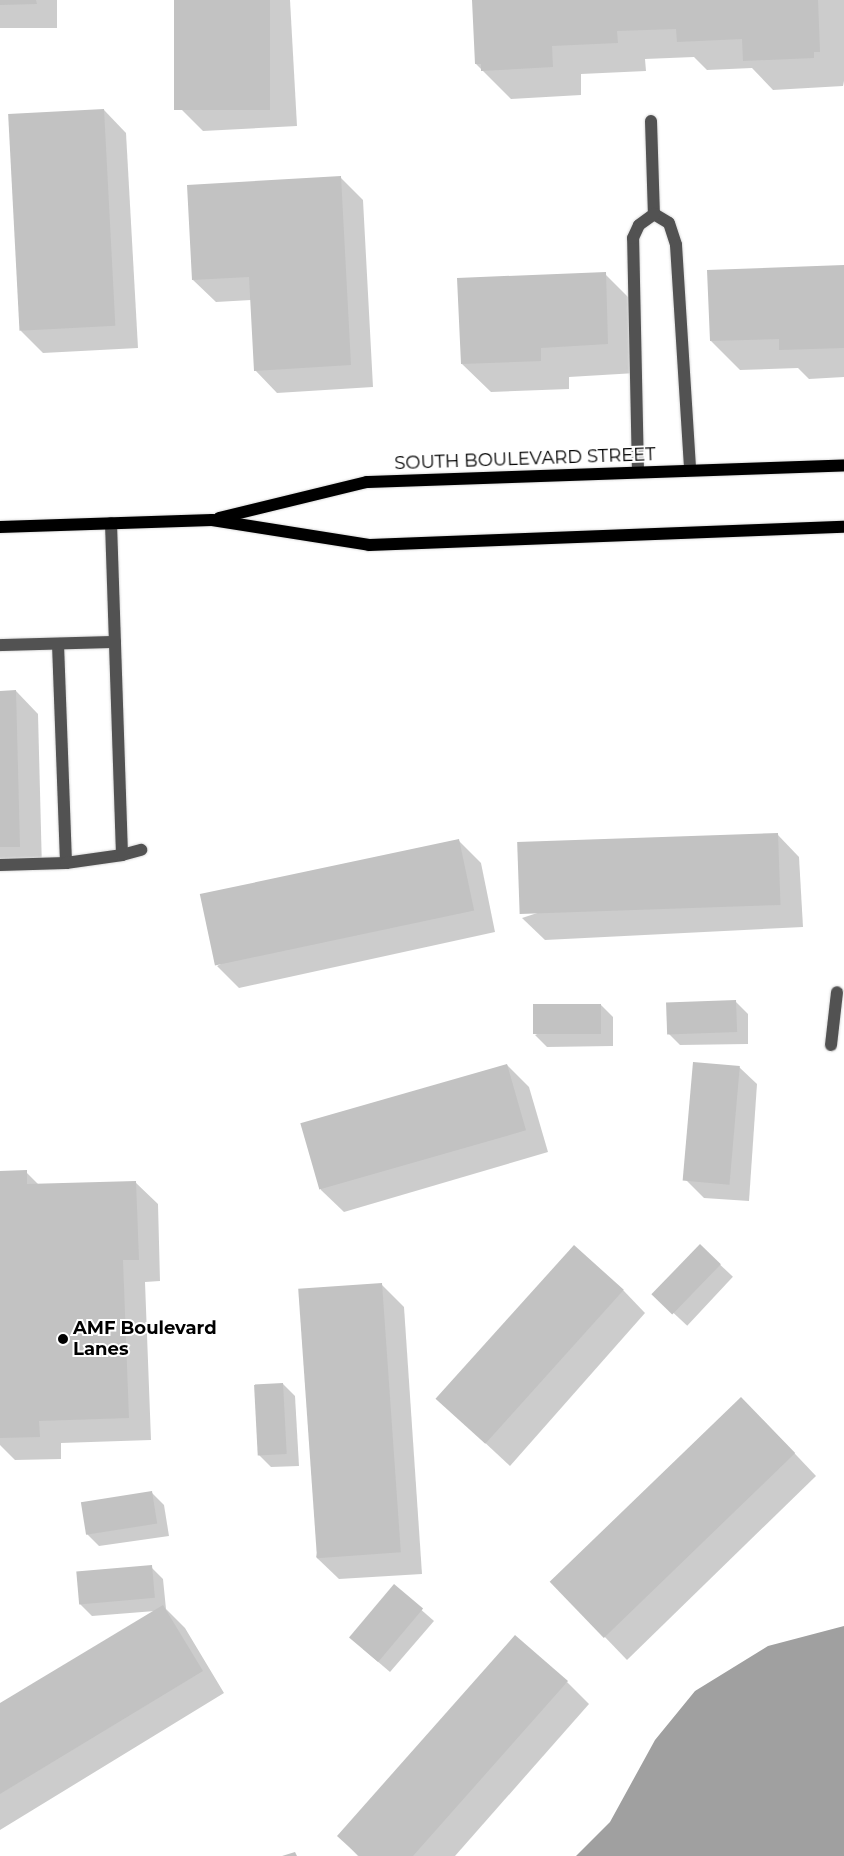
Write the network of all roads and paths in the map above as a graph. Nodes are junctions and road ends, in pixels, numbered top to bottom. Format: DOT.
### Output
graph roads {
  1 [pos="651,121"];
  2 [pos="654,214"];
  3 [pos="844,465"];
  4 [pos="690,470"];
  5 [pos="638,472"];
  6 [pos="212,520"];
  7 [pos="111,523"];
  8 [pos="0,527"];
  9 [pos="844,528"];
  10 [pos="115,642"];
  11 [pos="58,644"];
  12 [pos="0,645"];
  13 [pos="142,850"];
  14 [pos="122,855"];
  15 [pos="66,863"];
  16 [pos="0,865"];
  17 [pos="837,992"];
  18 [pos="832,1045"];
  1 -- 2 [label="lane"];
  2 -- 4 [label="lane"];
  2 -- 5 [label="lane"];
  3 -- 4 [label="main road, SOUTH BOULEVARD STREET"];
  4 -- 5 [label="main road, SOUTH BOULEVARD STREET"];
  5 -- 6 [label="main road, SOUTH BOULEVARD STREET"];
  6 -- 7 [label="main road, SOUTH BOULEVARD STREET"];
  6 -- 9 [label="main road, SOUTH BOULEVARD STREET"];
  7 -- 8 [label="main road, SOUTH BOULEVARD STREET"];
  7 -- 10 [label="lane"];
  10 -- 11 [label="lane"];
  10 -- 14 [label="lane"];
  11 -- 12 [label="lane"];
  11 -- 15 [label="lane"];
  13 -- 14 [label="lane"];
  14 -- 15 [label="lane"];
  15 -- 16 [label="lane"];
  17 -- 18 [label="lane"];
}
